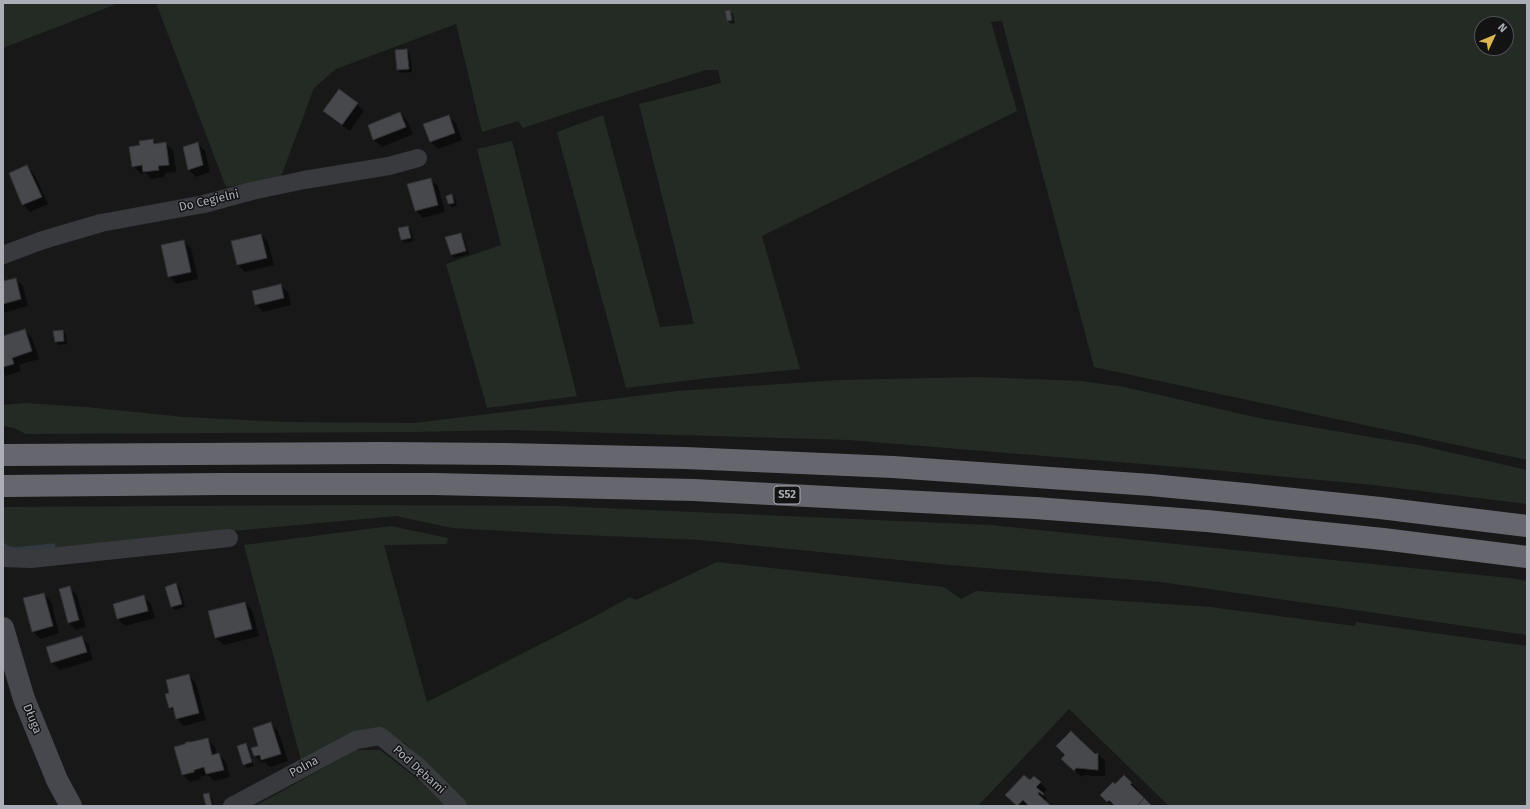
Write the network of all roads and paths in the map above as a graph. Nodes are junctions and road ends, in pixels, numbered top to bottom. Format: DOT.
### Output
graph roads {
  1 [pos="418,158"];
  2 [pos="3,256"];
  3 [pos="3,455"];
  4 [pos="3,486"];
  5 [pos="1527,526"];
  6 [pos="229,538"];
  7 [pos="1527,557"];
  8 [pos="3,558"];
  9 [pos="3,628"];
  10 [pos="380,736"];
  11 [pos="71,806"];
  12 [pos="232,806"];
  13 [pos="458,806"];
  1 -- 2 [label="street, Do Cegielni"];
  3 -- 5 [label="highway"];
  4 -- 7 [label="highway, S52"];
  6 -- 8 [label="street"];
  9 -- 11 [label="street, Długa"];
  10 -- 12 [label="street, Polna"];
  10 -- 13 [label="street, Pod Dębami"];
}
